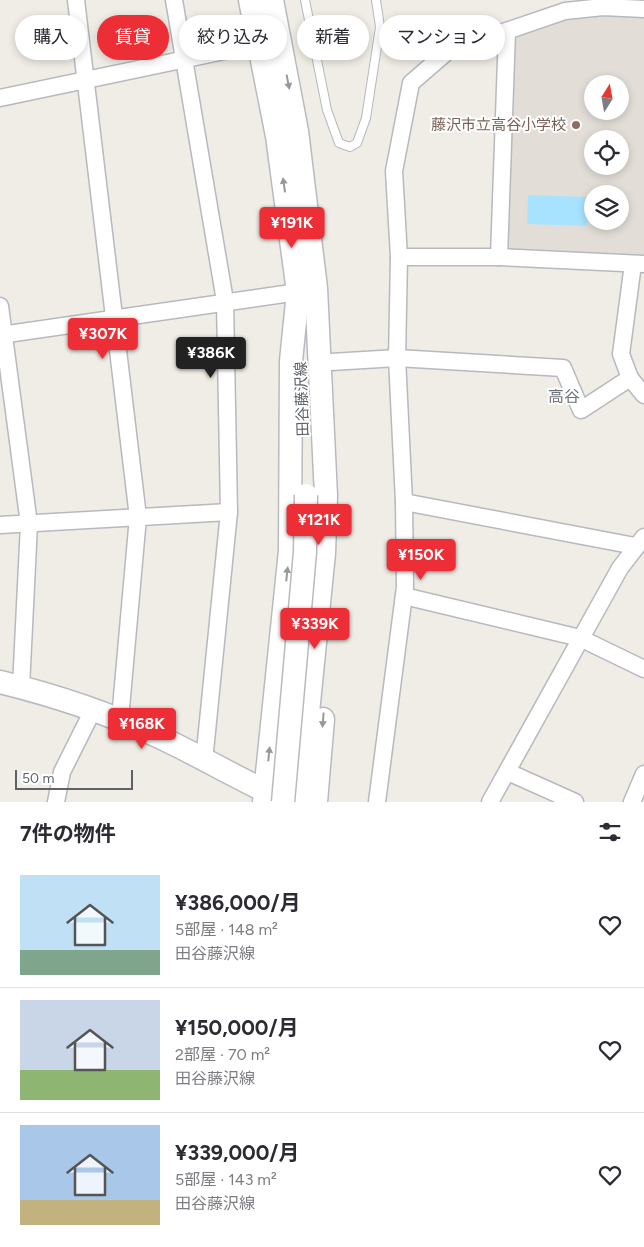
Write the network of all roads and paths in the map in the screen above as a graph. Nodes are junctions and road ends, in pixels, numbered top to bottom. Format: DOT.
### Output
graph roads {
  1 [pos="76,0"];
  2 [pos="174,0"];
  3 [pos="250,0"];
  4 [pos="272,0"];
  5 [pos="305,0"];
  6 [pos="376,0"];
  7 [pos="644,9"];
  8 [pos="253,15"];
  9 [pos="179,30"];
  10 [pos="507,32"];
  11 [pos="184,60"];
  12 [pos="261,60"];
  13 [pos="86,80"];
  14 [pos="0,98"];
  15 [pos="500,256"];
  16 [pos="399,257"];
  17 [pos="638,264"];
  18 [pos="307,290"];
  19 [pos="225,301"];
  20 [pos="0,306"];
  21 [pos="114,318"];
  22 [pos="2,335"];
  23 [pos="397,358"];
  24 [pos="331,362"];
  25 [pos="630,378"];
  26 [pos="644,395"];
  27 [pos="316,496"];
  28 [pos="404,502"];
  29 [pos="229,512"];
  30 [pos="138,517"];
  31 [pos="29,524"];
  32 [pos="0,525"];
  33 [pos="640,542"];
  34 [pos="404,596"];
  35 [pos="580,638"];
  36 [pos="644,669"];
  37 [pos="11,685"];
  38 [pos="93,710"];
  39 [pos="120,720"];
  40 [pos="204,761"];
  41 [pos="508,772"];
  42 [pos="644,774"];
  43 [pos="271,799"];
  44 [pos="56,802"];
  45 [pos="288,802"];
  46 [pos="300,802"];
  47 [pos="316,802"];
  48 [pos="377,802"];
  49 [pos="490,802"];
  50 [pos="575,802"];
  51 [pos="632,802"];
  1 -- 13 [label="street"];
  2 -- 9 [label="street"];
  3 -- 8 [label="main road, 田谷藤沢線"];
  4 -- 18 [label="main road, 田谷藤沢線, one-way"];
  5 -- 6 [label="lane"];
  7 -- 10 [label="street"];
  10 -- 15 [label="street"];
  10 -- 16 [label="street"];
  11 -- 13 [label="street"];
  11 -- 19 [label="street"];
  18 -- 12 [label="main road, 田谷藤沢線, one-way"];
  13 -- 14 [label="street"];
  13 -- 21 [label="street"];
  15 -- 16 [label="street"];
  15 -- 17 [label="street"];
  16 -- 23 [label="street"];
  17 -- 25 [label="street"];
  18 -- 19 [label="street"];
  18 -- 24 [label="main road"];
  18 -- 27 [label="main road, 田谷藤沢線"];
  43 -- 18 [label="main road, one-way"];
  19 -- 21 [label="street"];
  19 -- 29 [label="street"];
  20 -- 22 [label="street"];
  21 -- 22 [label="street"];
  21 -- 30 [label="street"];
  22 -- 31 [label="street"];
  23 -- 24 [label="street"];
  23 -- 25 [label="street"];
  23 -- 28 [label="street"];
  24 -- 47 [label="main road, one-way"];
  25 -- 26 [label="street"];
  27 -- 43 [label="main road, 田谷藤沢線, bridge"];
  27 -- 46 [label="main road, 田谷藤沢線"];
  28 -- 33 [label="street"];
  28 -- 34 [label="street"];
  29 -- 30 [label="street"];
  29 -- 40 [label="street"];
  30 -- 31 [label="street"];
  30 -- 39 [label="street"];
  31 -- 32 [label="street"];
  31 -- 37 [label="street"];
  33 -- 35 [label="street"];
  34 -- 35 [label="street"];
  34 -- 48 [label="street"];
  35 -- 36 [label="street"];
  35 -- 41 [label="street"];
  37 -- 38 [label="main road"];
  38 -- 39 [label="main road"];
  38 -- 44 [label="street"];
  39 -- 40 [label="main road"];
  40 -- 43 [label="main road"];
  41 -- 49 [label="street"];
  41 -- 50 [label="street"];
  42 -- 51 [label="street"];
  43 -- 45 [label="main road"];
}
